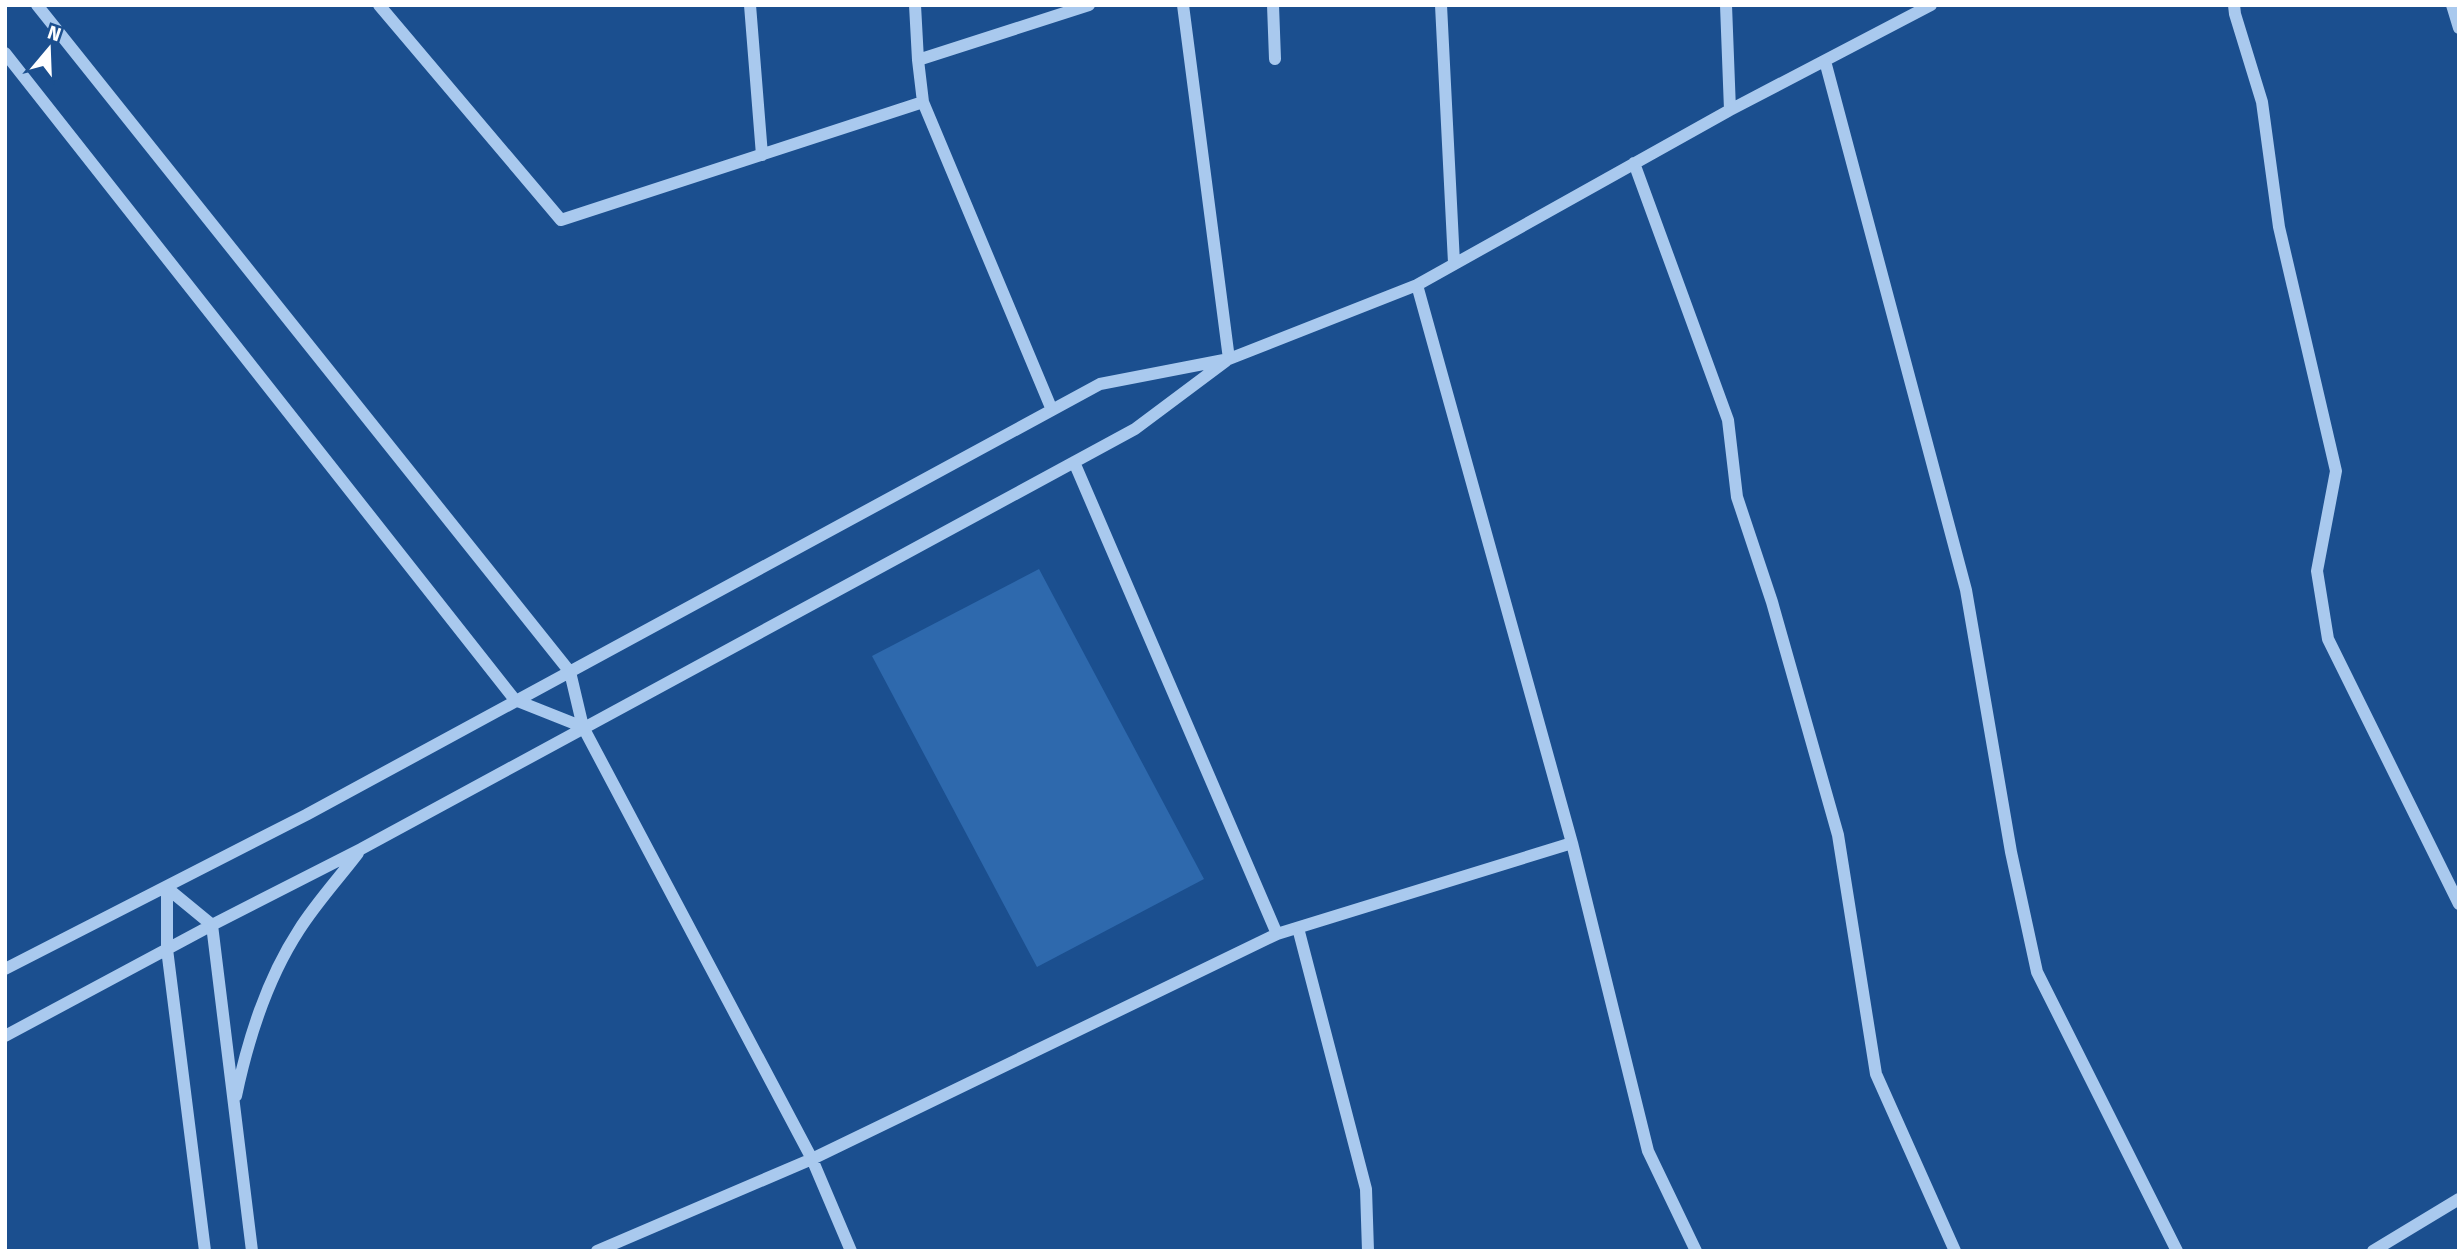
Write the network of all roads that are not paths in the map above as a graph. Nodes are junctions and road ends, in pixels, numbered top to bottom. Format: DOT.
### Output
graph roads {
  1 [pos="37,5"];
  2 [pos="379,5"];
  3 [pos="750,5"];
  4 [pos="915,5"];
  5 [pos="1089,5"];
  6 [pos="1183,5"];
  7 [pos="1273,5"];
  8 [pos="1441,5"];
  9 [pos="1726,5"];
  10 [pos="1931,5"];
  11 [pos="2234,5"];
  12 [pos="2452,5"];
  13 [pos="2459,28"];
  14 [pos="5,53"];
  15 [pos="1275,58"];
  16 [pos="918,60"];
  17 [pos="1825,61"];
  18 [pos="923,102"];
  19 [pos="1731,110"];
  20 [pos="762,155"];
  21 [pos="1634,163"];
  22 [pos="1454,263"];
  23 [pos="1417,285"];
  24 [pos="1229,359"];
  25 [pos="1052,410"];
  26 [pos="1074,462"];
  27 [pos="570,672"];
  28 [pos="514,699"];
  29 [pos="583,727"];
  30 [pos="1572,843"];
  31 [pos="361,849"];
  32 [pos="167,888"];
  33 [pos="2459,904"];
  34 [pos="212,925"];
  35 [pos="1298,928"];
  36 [pos="1277,934"];
  37 [pos="167,949"];
  38 [pos="5,970"];
  39 [pos="5,1035"];
  40 [pos="234,1107"];
  41 [pos="812,1159"];
  42 [pos="2459,1199"];
  43 [pos="205,1251"];
  44 [pos="252,1251"];
  45 [pos="597,1251"];
  46 [pos="851,1251"];
  47 [pos="1368,1251"];
  48 [pos="1696,1251"];
  49 [pos="1955,1251"];
  50 [pos="2177,1251"];
  51 [pos="2373,1251"];
  1 -- 27 [label="street"];
  2 -- 20 [label="street"];
  3 -- 20 [label="street"];
  4 -- 16 [label="street"];
  5 -- 16 [label="street"];
  6 -- 24 [label="street"];
  7 -- 15 [label="street"];
  8 -- 22 [label="street"];
  9 -- 19 [label="street"];
  10 -- 17 [label="street"];
  11 -- 33 [label="street"];
  12 -- 13 [label="street"];
  14 -- 28 [label="street"];
  16 -- 18 [label="street"];
  17 -- 19 [label="street"];
  17 -- 50 [label="street"];
  18 -- 20 [label="street"];
  18 -- 25 [label="street"];
  19 -- 21 [label="street"];
  21 -- 22 [label="street"];
  21 -- 49 [label="street"];
  22 -- 23 [label="street"];
  23 -- 24 [label="street"];
  23 -- 30 [label="street"];
  24 -- 25 [label="street"];
  24 -- 26 [label="street"];
  25 -- 27 [label="street"];
  26 -- 29 [label="street"];
  26 -- 36 [label="street"];
  27 -- 28 [label="street"];
  27 -- 29 [label="street"];
  28 -- 29 [label="street"];
  28 -- 32 [label="street"];
  29 -- 31 [label="street"];
  29 -- 41 [label="street"];
  30 -- 35 [label="street"];
  30 -- 48 [label="street"];
  31 -- 34 [label="street"];
  31 -- 40 [label="street"];
  32 -- 34 [label="street"];
  32 -- 37 [label="street"];
  32 -- 38 [label="street"];
  34 -- 37 [label="street"];
  34 -- 40 [label="street"];
  35 -- 36 [label="street"];
  35 -- 47 [label="street"];
  36 -- 41 [label="street"];
  37 -- 39 [label="street"];
  37 -- 43 [label="street"];
  40 -- 44 [label="street"];
  41 -- 45 [label="street"];
  41 -- 46 [label="street"];
  42 -- 51 [label="street"];
}
